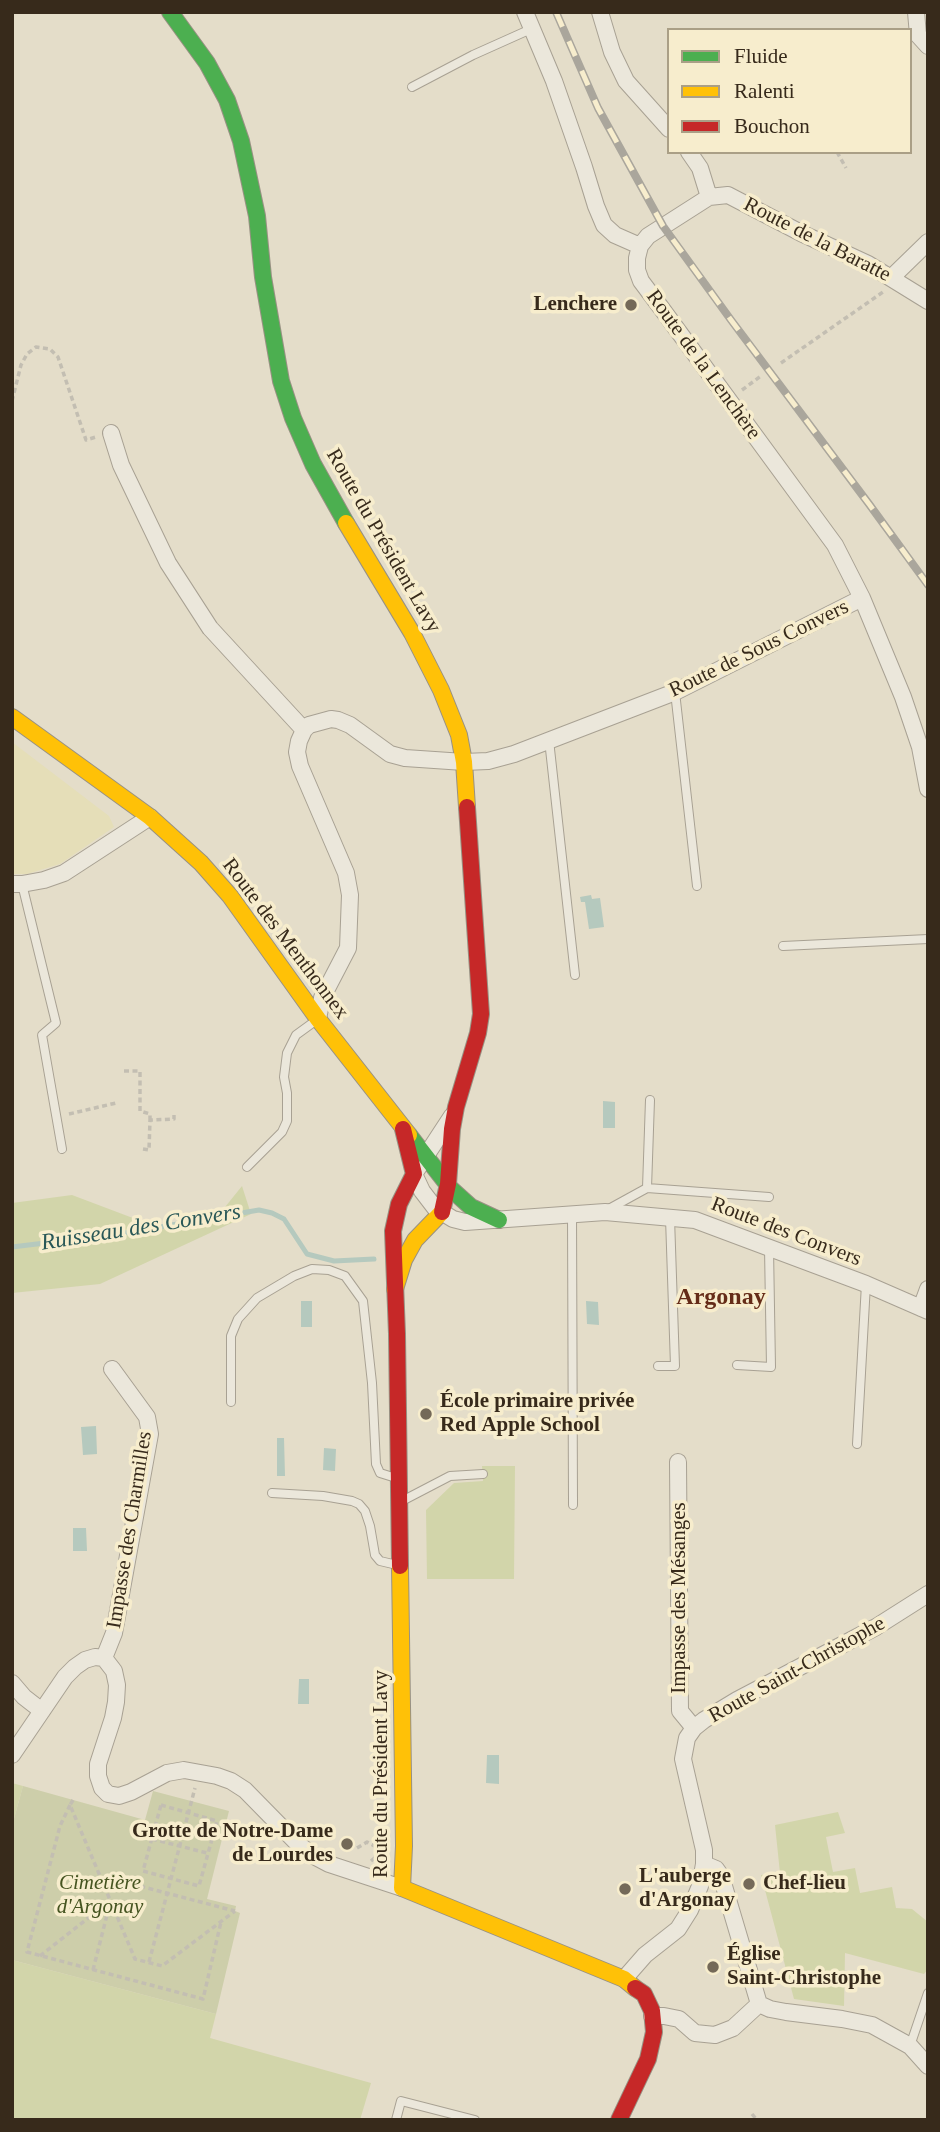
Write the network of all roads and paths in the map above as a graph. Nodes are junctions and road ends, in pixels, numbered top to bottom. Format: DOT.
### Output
graph roads {
  1 [pos="170,12"];
  2 [pos="524,12"];
  3 [pos="600,12"];
  4 [pos="916,12"];
  5 [pos="531,29"];
  6 [pos="928,46"];
  7 [pos="412,87"];
  8 [pos="667,127"];
  9 [pos="690,154"];
  10 [pos="838,154"];
  11 [pos="846,168"];
  12 [pos="709,197"];
  13 [pos="928,242"];
  14 [pos="640,246"];
  15 [pos="892,277"];
  16 [pos="928,301"];
  17 [pos="781,363"];
  18 [pos="761,376"];
  19 [pos="729,400"];
  20 [pos="12,401"];
  21 [pos="111,433"];
  22 [pos="862,598"];
  23 [pos="675,692"];
  24 [pos="12,717"];
  25 [pos="304,730"];
  26 [pos="549,740"];
  27 [pos="464,762"];
  28 [pos="928,789"];
  29 [pos="150,817"];
  30 [pos="17,884"];
  31 [pos="696,886"];
  32 [pos="928,939"];
  33 [pos="783,946"];
  34 [pos="575,975"];
  35 [pos="318,1019"];
  36 [pos="124,1071"];
  37 [pos="650,1100"];
  38 [pos="116,1103"];
  39 [pos="456,1107"];
  40 [pos="174,1115"];
  41 [pos="56,1116"];
  42 [pos="150,1120"];
  43 [pos="403,1129"];
  44 [pos="62,1149"];
  45 [pos="143,1149"];
  46 [pos="425,1154"];
  47 [pos="247,1167"];
  48 [pos="414,1174"];
  49 [pos="448,1184"];
  50 [pos="647,1188"];
  51 [pos="769,1198"];
  52 [pos="442,1212"];
  53 [pos="605,1212"];
  54 [pos="572,1214"];
  55 [pos="670,1218"];
  56 [pos="499,1220"];
  57 [pos="769,1248"];
  58 [pos="866,1284"];
  59 [pos="395,1289"];
  60 [pos="928,1289"];
  61 [pos="924,1309"];
  62 [pos="737,1365"];
  63 [pos="658,1366"];
  64 [pos="112,1369"];
  65 [pos="231,1402"];
  66 [pos="857,1444"];
  67 [pos="678,1462"];
  68 [pos="483,1474"];
  69 [pos="399,1478"];
  70 [pos="272,1493"];
  71 [pos="399,1502"];
  72 [pos="573,1506"];
  73 [pos="400,1565"];
  74 [pos="928,1594"];
  75 [pos="104,1658"];
  76 [pos="12,1683"];
  77 [pos="42,1711"];
  78 [pos="694,1728"];
  79 [pos="12,1755"];
  80 [pos="198,1772"];
  81 [pos="73,1800"];
  82 [pos="70,1805"];
  83 [pos="188,1813"];
  84 [pos="152,1839"];
  85 [pos="180,1846"];
  86 [pos="357,1848"];
  87 [pos="404,1850"];
  88 [pos="208,1853"];
  89 [pos="379,1854"];
  90 [pos="704,1864"];
  91 [pos="366,1877"];
  92 [pos="171,1878"];
  93 [pos="132,1884"];
  94 [pos="402,1888"];
  95 [pos="167,1894"];
  96 [pos="110,1901"];
  97 [pos="221,1922"];
  98 [pos="40,1956"];
  99 [pos="149,1962"];
  100 [pos="93,1970"];
  101 [pos="624,1979"];
  102 [pos="928,1993"];
  103 [pos="759,2004"];
  104 [pos="653,2024"];
  105 [pos="910,2046"];
  106 [pos="928,2066"];
  107 [pos="752,2114"];
  108 [pos="396,2120"];
  109 [pos="475,2120"];
  110 [pos="619,2120"];
  111 [pos="757,2120"];
  1 -- 27 [label="street, Route du Président Lavy"];
  2 -- 5 [label="street"];
  3 -- 8 [label="street"];
  4 -- 6 [label="street"];
  5 -- 7 [label="lane"];
  5 -- 14 [label="street"];
  9 -- 12 [label="street"];
  10 -- 11 [label="path"];
  12 -- 14 [label="street"];
  12 -- 15 [label="street, Route de la Baratte"];
  13 -- 15 [label="street"];
  14 -- 19 [label="street, Route de la Lenchère"];
  15 -- 16 [label="street, Route de la Baratte"];
  15 -- 17 [label="path"];
  18 -- 19 [label="path"];
  19 -- 22 [label="street, Route de la Lenchère"];
  20 -- 21 [label="path"];
  21 -- 25 [label="street"];
  22 -- 23 [label="street, Route de Sous Convers"];
  22 -- 28 [label="street, Route de Sous Convers"];
  23 -- 26 [label="street, Route de Sous Convers"];
  23 -- 31 [label="lane"];
  24 -- 29 [label="street, Route des Menthonnex"];
  25 -- 27 [label="street, Route de Sous Convers"];
  25 -- 35 [label="street"];
  26 -- 27 [label="street, Route de Sous Convers"];
  26 -- 34 [label="lane"];
  27 -- 39 [label="street, Route du Président Lavy"];
  29 -- 30 [label="street"];
  29 -- 35 [label="street, Route des Menthonnex"];
  30 -- 41 [label="lane"];
  32 -- 33 [label="lane"];
  35 -- 43 [label="street, Route des Menthonnex"];
  35 -- 47 [label="lane"];
  36 -- 42 [label="path"];
  37 -- 50 [label="lane"];
  38 -- 41 [label="path"];
  39 -- 46 [label="street, Route du Président Lavy"];
  39 -- 49 [label="street, Route du Président Lavy"];
  40 -- 42 [label="path"];
  41 -- 44 [label="lane"];
  42 -- 45 [label="path"];
  43 -- 46 [label="street, Route des Menthonnex"];
  43 -- 48 [label="street, Route des Menthonnex"];
  46 -- 48 [label="street, Route du Président Lavy"];
  46 -- 49 [label="street, Route des Menthonnex"];
  48 -- 52 [label="street"];
  48 -- 59 [label="street, Route du Président Lavy"];
  49 -- 52 [label="street, Route du Président Lavy"];
  49 -- 56 [label="street"];
  50 -- 51 [label="lane"];
  50 -- 53 [label="lane"];
  52 -- 56 [label="street, Route des Convers"];
  52 -- 59 [label="street, Route du Président Lavy"];
  53 -- 54 [label="street, Route des Convers"];
  53 -- 55 [label="street, Route des Convers"];
  54 -- 56 [label="street, Route des Convers"];
  54 -- 72 [label="lane"];
  55 -- 57 [label="street, Route des Convers"];
  55 -- 63 [label="lane"];
  57 -- 58 [label="street, Route des Convers"];
  57 -- 62 [label="lane"];
  58 -- 61 [label="street, Route des Convers"];
  58 -- 66 [label="lane"];
  59 -- 69 [label="street, Route du Président Lavy"];
  60 -- 61 [label="street"];
  64 -- 75 [label="street, Impasse des Charmilles"];
  65 -- 69 [label="lane"];
  67 -- 78 [label="street, Impasse des Mésanges"];
  68 -- 71 [label="lane"];
  69 -- 71 [label="street, Route du Président Lavy"];
  70 -- 73 [label="lane"];
  71 -- 73 [label="street, Route du Président Lavy"];
  73 -- 87 [label="street, Route du Président Lavy"];
  74 -- 78 [label="street, Route Saint-Christophe"];
  75 -- 77 [label="street"];
  75 -- 80 [label="street"];
  76 -- 77 [label="street"];
  77 -- 79 [label="street"];
  78 -- 90 [label="street, Route Saint-Christophe"];
  80 -- 83 [label="path"];
  80 -- 91 [label="street"];
  81 -- 82 [label="path"];
  82 -- 96 [label="path"];
  82 -- 98 [label="path"];
  83 -- 84 [label="path"];
  83 -- 85 [label="path"];
  83 -- 88 [label="path"];
  84 -- 85 [label="path"];
  84 -- 92 [label="path"];
  85 -- 88 [label="path"];
  85 -- 92 [label="path"];
  86 -- 89 [label="path"];
  87 -- 89 [label="path"];
  87 -- 94 [label="street, Route du Président Lavy"];
  88 -- 92 [label="path"];
  89 -- 91 [label="path"];
  90 -- 101 [label="street, Route Saint-Christophe"];
  90 -- 103 [label="street"];
  91 -- 94 [label="street"];
  92 -- 95 [label="path"];
  93 -- 95 [label="path"];
  94 -- 101 [label="street, Route du Président Lavy"];
  95 -- 97 [label="path"];
  95 -- 99 [label="path"];
  96 -- 98 [label="path"];
  96 -- 99 [label="path"];
  96 -- 100 [label="path"];
  97 -- 99 [label="path"];
  97 -- 100 [label="path"];
  98 -- 100 [label="path"];
  101 -- 104 [label="street, Route du Président Lavy"];
  102 -- 105 [label="lane"];
  103 -- 104 [label="street"];
  103 -- 105 [label="street"];
  104 -- 110 [label="street"];
  105 -- 106 [label="street"];
  107 -- 111 [label="path"];
  108 -- 109 [label="lane"];
}
